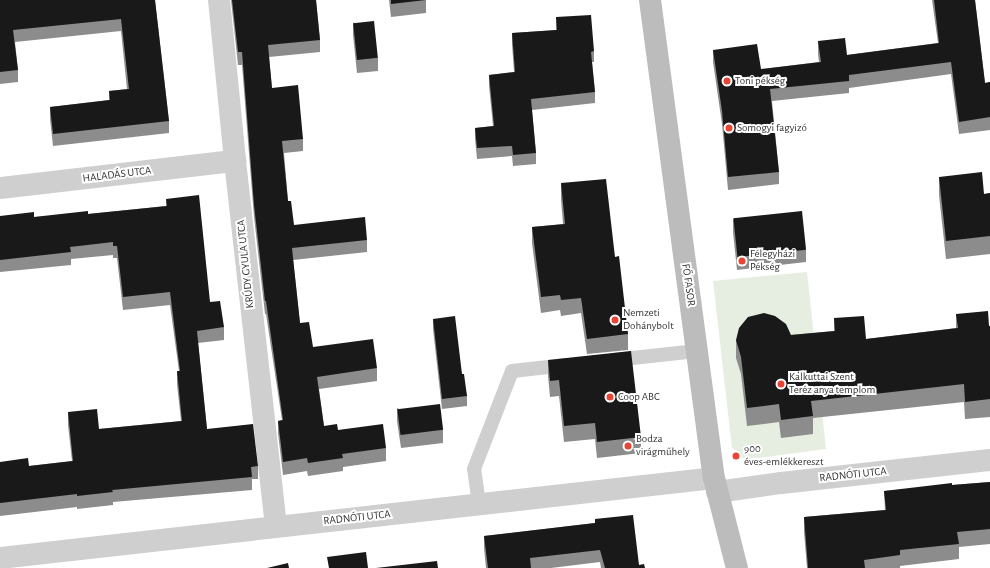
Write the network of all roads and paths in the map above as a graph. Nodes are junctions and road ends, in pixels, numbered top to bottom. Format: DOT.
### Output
graph roads {
  1 [pos="219,0"];
  2 [pos="650,0"];
  3 [pos="235,161"];
  4 [pos="0,188"];
  5 [pos="697,351"];
  6 [pos="604,361"];
  7 [pos="581,364"];
  8 [pos="990,460"];
  9 [pos="715,485"];
  10 [pos="479,504"];
  11 [pos="276,527"];
  12 [pos="0,558"];
  13 [pos="736,568"];
  1 -- 3 [label="street, KRÚDY GYULA UTCA"];
  2 -- 5 [label="street, FŐ FASOR"];
  3 -- 4 [label="street, HALADÁS UTCA"];
  3 -- 11 [label="street, KRÚDY GYULA UTCA"];
  5 -- 6 [label="lane"];
  5 -- 9 [label="street, FŐ FASOR"];
  7 -- 10 [label="lane"];
  8 -- 9 [label="street, RADNÓTI UTCA"];
  9 -- 10 [label="street, RADNÓTI UTCA"];
  9 -- 13 [label="street, FŐ FASOR"];
  10 -- 11 [label="street, RADNÓTI UTCA"];
  11 -- 12 [label="street, RADNÓTI UTCA"];
}
